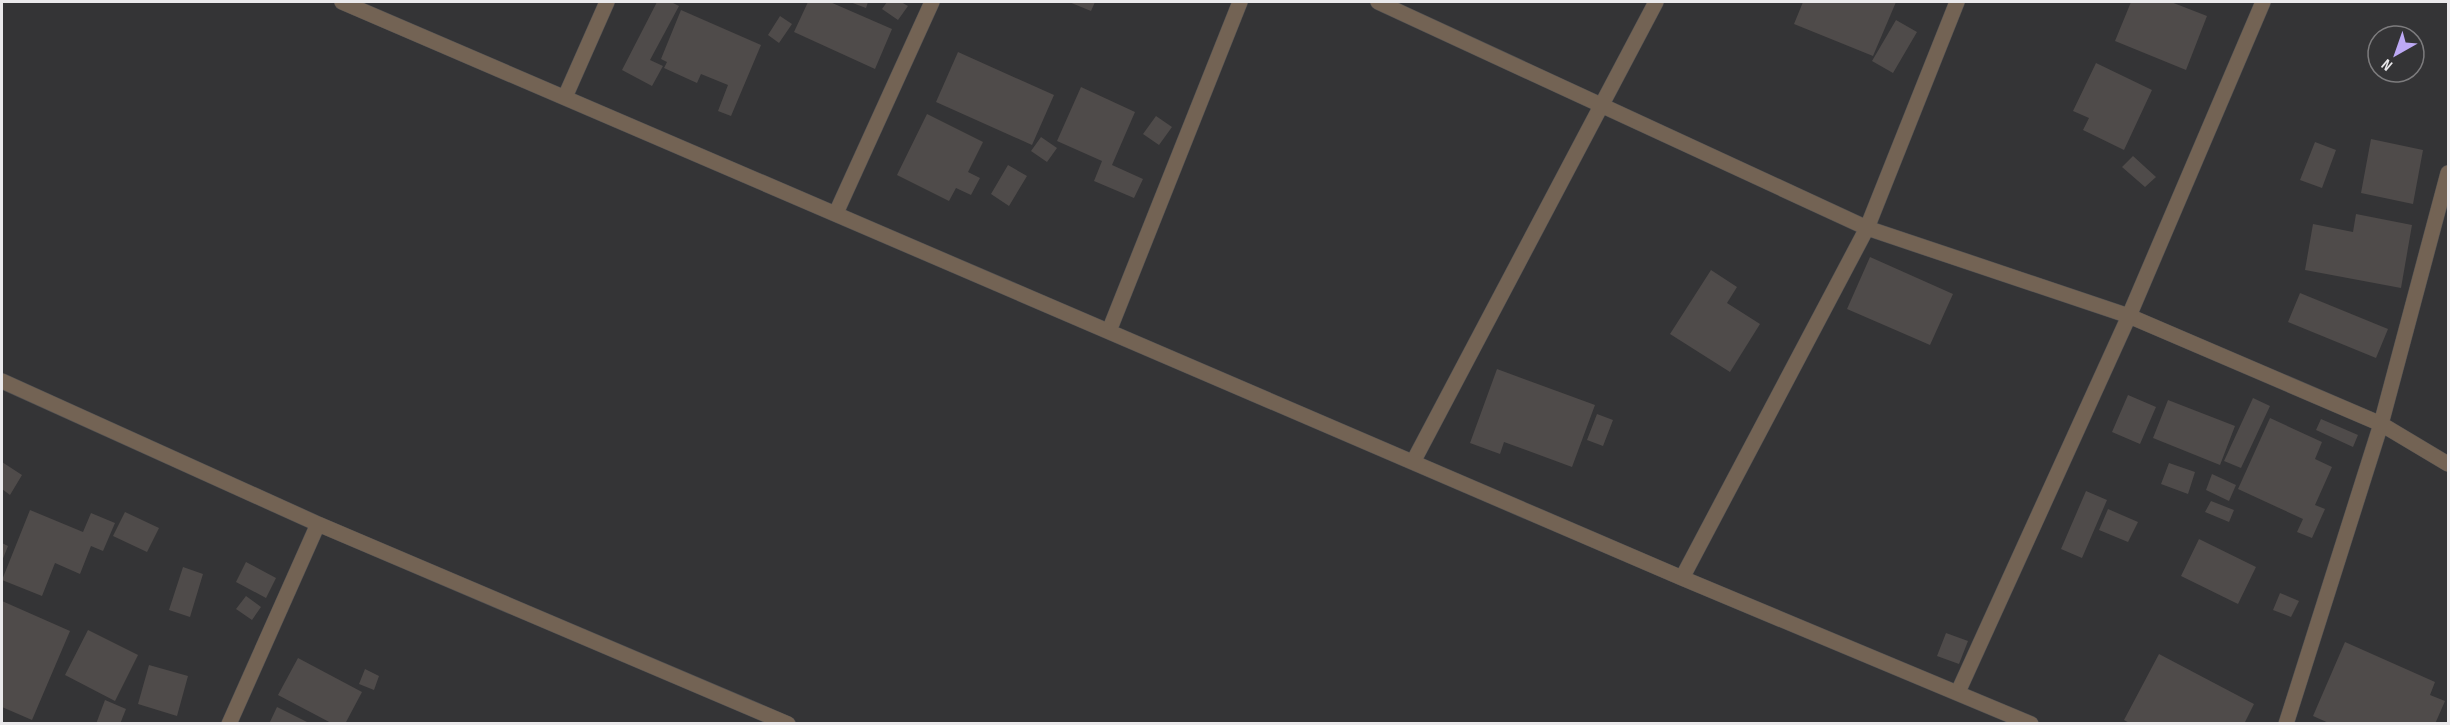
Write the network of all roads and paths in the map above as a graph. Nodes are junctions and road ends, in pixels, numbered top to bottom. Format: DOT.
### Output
graph roads {
  1 [pos="342,2"];
  2 [pos="607,2"];
  3 [pos="932,2"];
  4 [pos="1240,2"];
  5 [pos="1378,2"];
  6 [pos="1656,2"];
  7 [pos="1957,2"];
  8 [pos="2263,2"];
  9 [pos="565,97"];
  10 [pos="1601,105"];
  11 [pos="2448,173"];
  12 [pos="836,213"];
  13 [pos="1867,228"];
  14 [pos="2129,316"];
  15 [pos="1109,331"];
  16 [pos="2,381"];
  17 [pos="2381,424"];
  18 [pos="1413,462"];
  19 [pos="2448,464"];
  20 [pos="318,524"];
  21 [pos="1682,578"];
  22 [pos="1958,692"];
  23 [pos="229,723"];
  24 [pos="788,723"];
  25 [pos="2031,723"];
  26 [pos="2286,723"];
  1 -- 9 [label="street"];
  2 -- 9 [label="street"];
  3 -- 12 [label="street"];
  4 -- 15 [label="street"];
  5 -- 10 [label="street"];
  6 -- 10 [label="street"];
  7 -- 13 [label="street"];
  8 -- 14 [label="street"];
  9 -- 12 [label="street"];
  10 -- 13 [label="street"];
  10 -- 18 [label="street"];
  11 -- 17 [label="street"];
  12 -- 15 [label="street"];
  13 -- 14 [label="street"];
  13 -- 21 [label="street"];
  14 -- 17 [label="street"];
  14 -- 22 [label="street"];
  15 -- 18 [label="street"];
  16 -- 20 [label="street"];
  17 -- 19 [label="street"];
  17 -- 26 [label="street"];
  18 -- 21 [label="street"];
  20 -- 23 [label="street"];
  20 -- 24 [label="street"];
  21 -- 22 [label="street"];
  22 -- 25 [label="street"];
}
